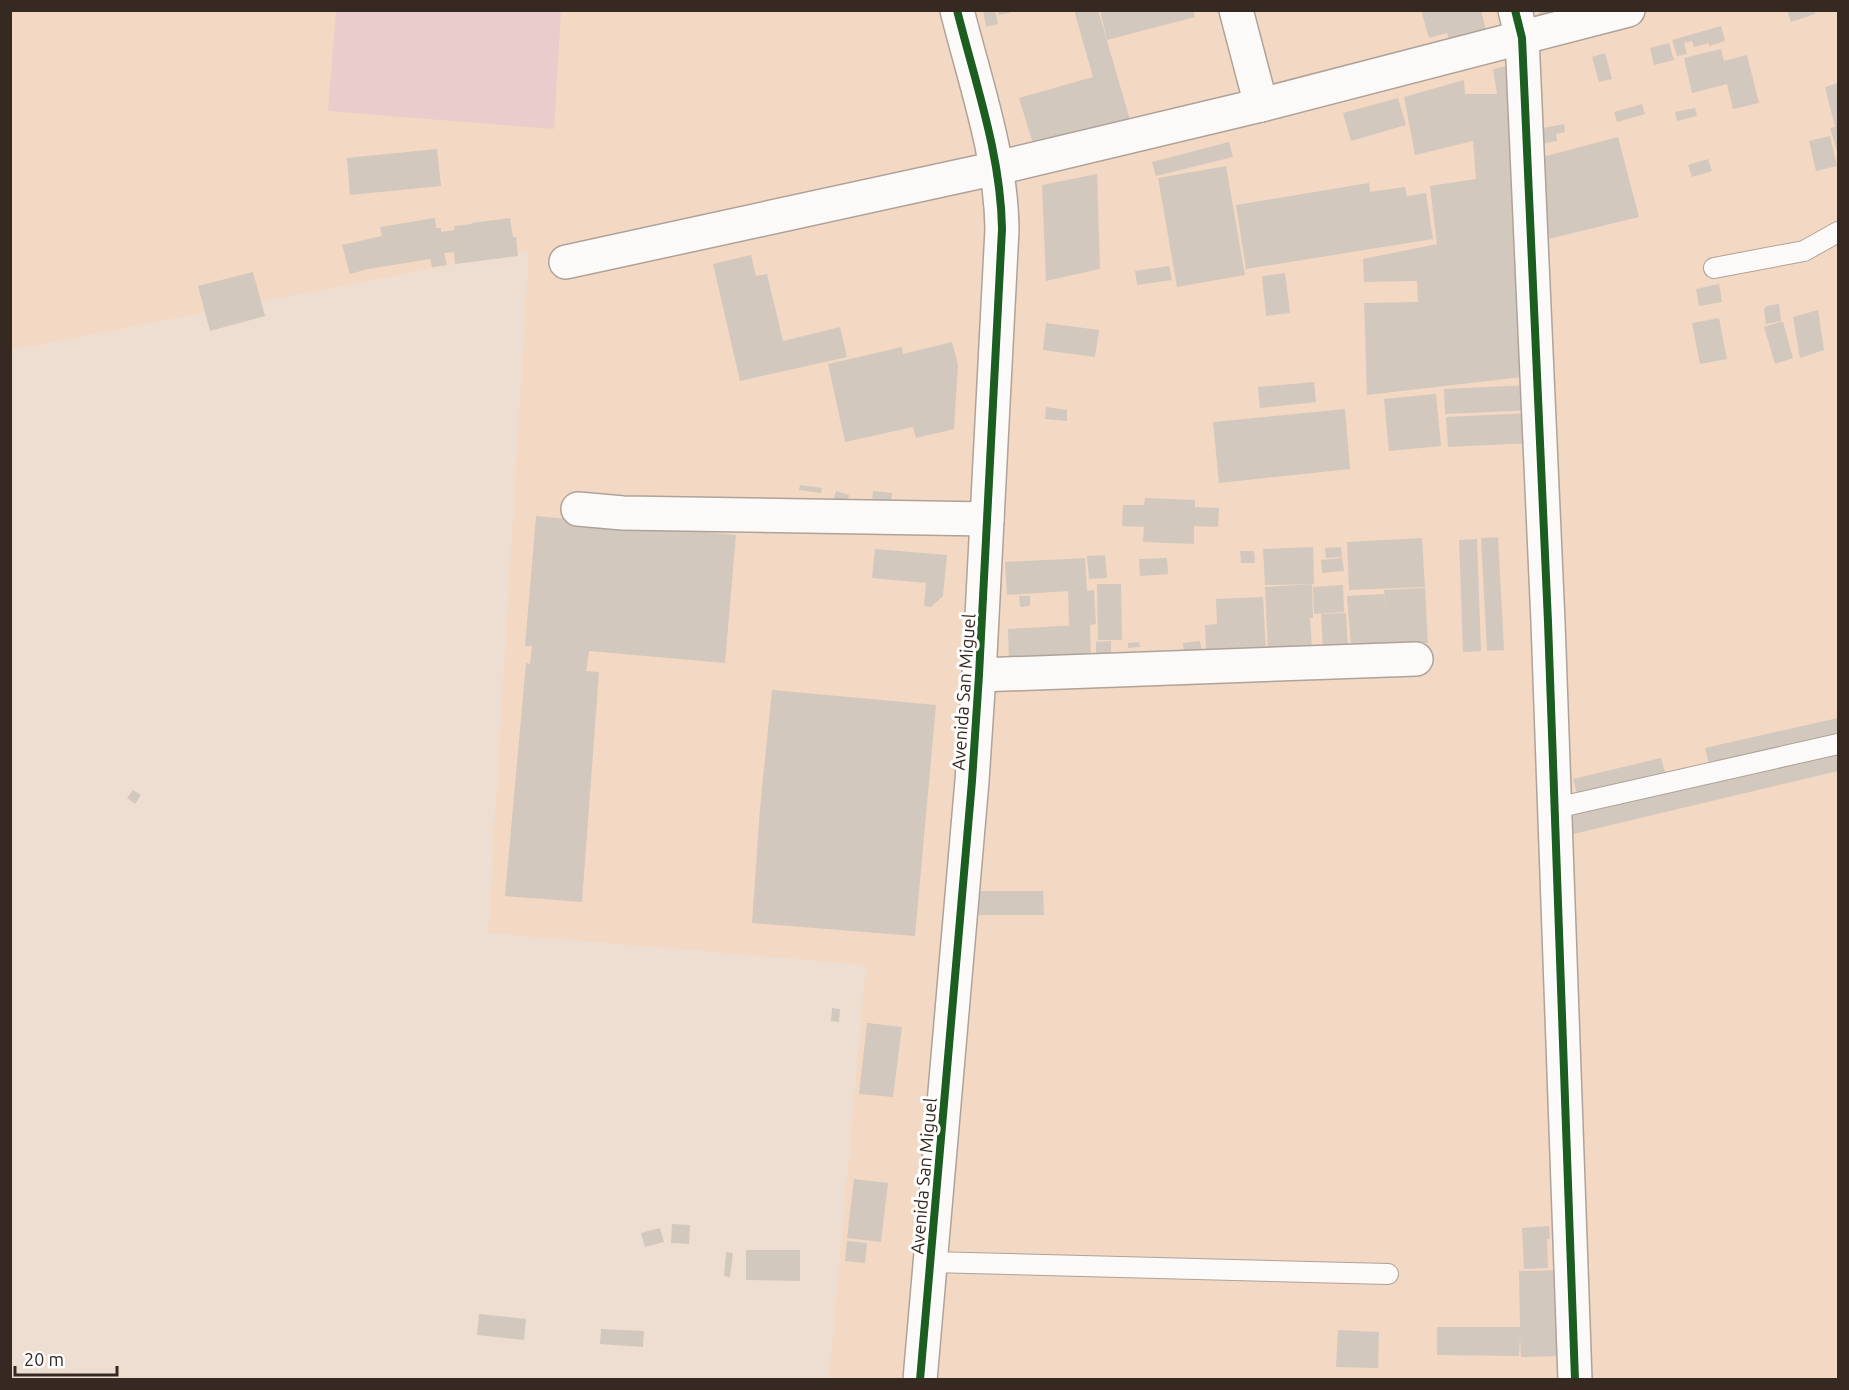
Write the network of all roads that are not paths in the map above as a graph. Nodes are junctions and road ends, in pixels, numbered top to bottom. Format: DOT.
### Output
graph roads {
  1 [pos="957,10"];
  2 [pos="1236,10"];
  3 [pos="1628,10"];
  4 [pos="1519,24"];
  5 [pos="1261,105"];
  6 [pos="997,168"];
  7 [pos="1839,232"];
  8 [pos="566,262"];
  9 [pos="1714,268"];
  10 [pos="578,509"];
  11 [pos="987,519"];
  12 [pos="1416,658"];
  13 [pos="980,675"];
  14 [pos="1839,744"];
  15 [pos="1569,805"];
  16 [pos="930,1262"];
  17 [pos="1388,1274"];
  18 [pos="920,1380"];
  19 [pos="1575,1380"];
  1 -- 6 [label="street, Avenida San Miguel"];
  2 -- 5 [label="street"];
  3 -- 4 [label="street"];
  4 -- 5 [label="street"];
  4 -- 19 [label="street"];
  5 -- 6 [label="street"];
  6 -- 8 [label="street"];
  6 -- 11 [label="street, Avenida San Miguel"];
  7 -- 9 [label="lane"];
  10 -- 11 [label="street"];
  11 -- 13 [label="street, Avenida San Miguel"];
  12 -- 13 [label="street"];
  13 -- 16 [label="street, Avenida San Miguel"];
  14 -- 15 [label="lane"];
  16 -- 17 [label="lane"];
  16 -- 18 [label="street, Avenida San Miguel"];
}
